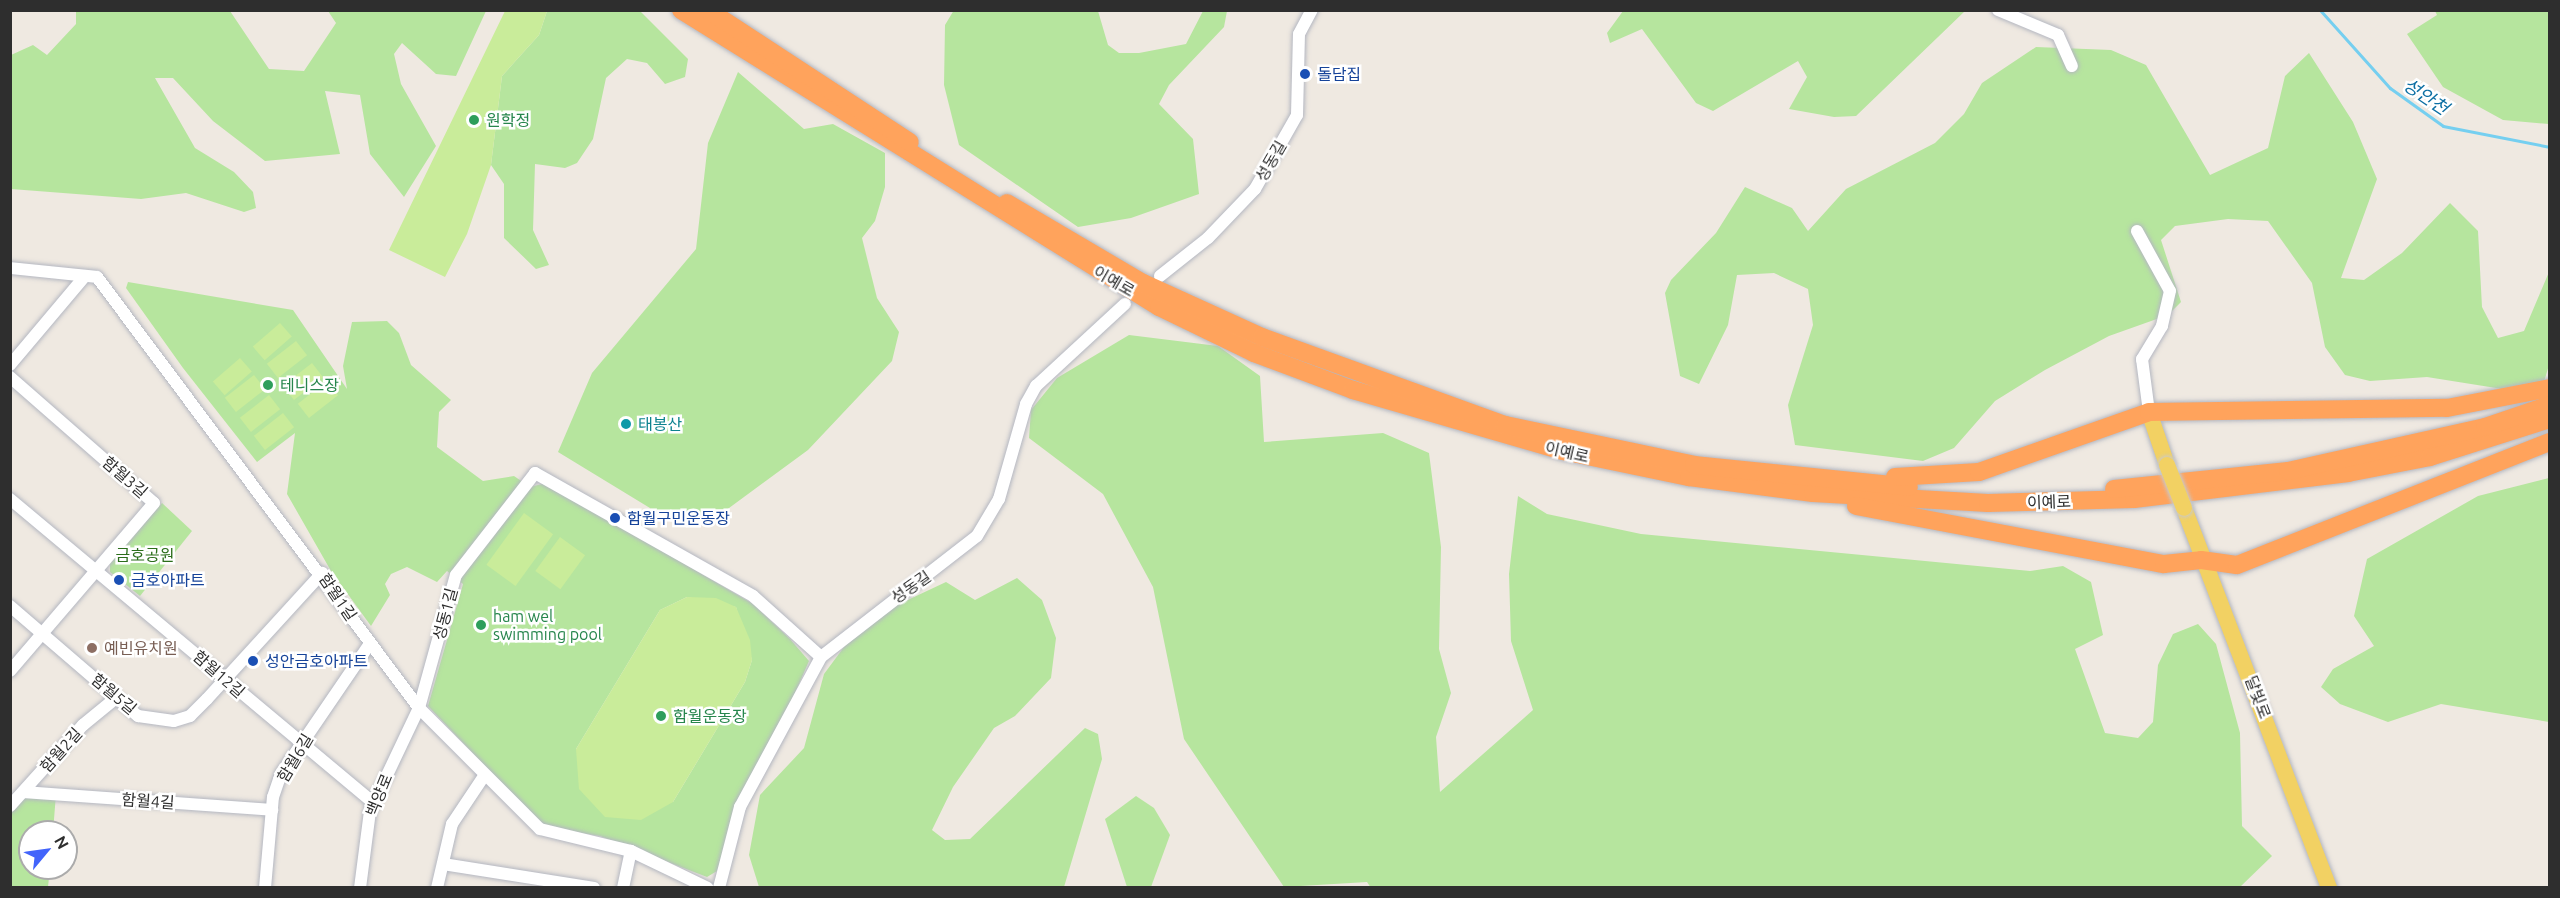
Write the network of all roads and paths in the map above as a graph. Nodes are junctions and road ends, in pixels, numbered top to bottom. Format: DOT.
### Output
graph roads {
  1 [pos="681,10"];
  2 [pos="708,10"];
  3 [pos="1312,10"];
  4 [pos="1998,10"];
  5 [pos="2072,66"];
  6 [pos="2137,231"];
  7 [pos="10,268"];
  8 [pos="1160,276"];
  9 [pos="84,277"];
  10 [pos="1125,304"];
  11 [pos="10,365"];
  12 [pos="10,377"];
  13 [pos="2550,388"];
  14 [pos="2550,405"];
  15 [pos="2149,412"];
  16 [pos="2550,419"];
  17 [pos="2550,442"];
  18 [pos="1772,483"];
  19 [pos="10,499"];
  20 [pos="2201,560"];
  21 [pos="97,570"];
  22 [pos="322,573"];
  23 [pos="10,606"];
  24 [pos="44,634"];
  25 [pos="369,645"];
  26 [pos="821,657"];
  27 [pos="10,671"];
  28 [pos="226,680"];
  29 [pos="116,698"];
  30 [pos="419,708"];
  31 [pos="301,744"];
  32 [pos="484,776"];
  33 [pos="23,792"];
  34 [pos="373,803"];
  35 [pos="10,806"];
  36 [pos="272,810"];
  37 [pos="631,851"];
  38 [pos="443,864"];
  39 [pos="265,888"];
  40 [pos="360,888"];
  41 [pos="437,888"];
  42 [pos="594,888"];
  43 [pos="623,888"];
  44 [pos="708,888"];
  45 [pos="719,888"];
  46 [pos="2329,888"];
  1 -- 18 [label="highway, 이예로"];
  2 -- 18 [label="highway, 이예로"];
  3 -- 8 [label="street, 성동길"];
  4 -- 5 [label="street"];
  6 -- 15 [label="street"];
  7 -- 9 [label="street, 함월1길"];
  9 -- 11 [label="street"];
  9 -- 22 [label="street, 함월1길"];
  10 -- 26 [label="street, 성동길"];
  12 -- 21 [label="street, 함월3길"];
  13 -- 15 [label="highway"];
  14 -- 18 [label="highway, 이예로"];
  15 -- 18 [label="highway"];
  15 -- 20 [label="main road, 달빛로, bridge"];
  16 -- 18 [label="highway, 이예로"];
  17 -- 20 [label="highway"];
  18 -- 20 [label="highway"];
  19 -- 21 [label="street, 함월12길"];
  20 -- 46 [label="main road, 달빛로"];
  21 -- 24 [label="street, 함월3길"];
  21 -- 28 [label="street, 함월12길"];
  22 -- 25 [label="street, 함월1길"];
  22 -- 28 [label="street, 함월5길"];
  23 -- 24 [label="street, 함월5길"];
  24 -- 27 [label="street, 함월3길"];
  24 -- 29 [label="street, 함월5길"];
  25 -- 30 [label="street, 함월1길"];
  25 -- 31 [label="street, 함월6길"];
  26 -- 30 [label="street, 성동1길"];
  26 -- 45 [label="street, 성동길"];
  28 -- 29 [label="street, 함월5길"];
  28 -- 31 [label="street, 함월12길"];
  29 -- 33 [label="street, 함월2길"];
  30 -- 32 [label="street, 함월1길"];
  30 -- 34 [label="street, 백양로"];
  31 -- 34 [label="street, 함월12길"];
  31 -- 36 [label="street, 함월6길"];
  32 -- 37 [label="street, 함월1길"];
  32 -- 38 [label="street"];
  33 -- 35 [label="street, 함월2길"];
  33 -- 36 [label="street, 함월4길"];
  34 -- 40 [label="street, 백양로"];
  36 -- 39 [label="street, 함월6길"];
  37 -- 43 [label="street"];
  37 -- 44 [label="street, 함월1길"];
  38 -- 41 [label="street"];
  38 -- 42 [label="street"];
}
